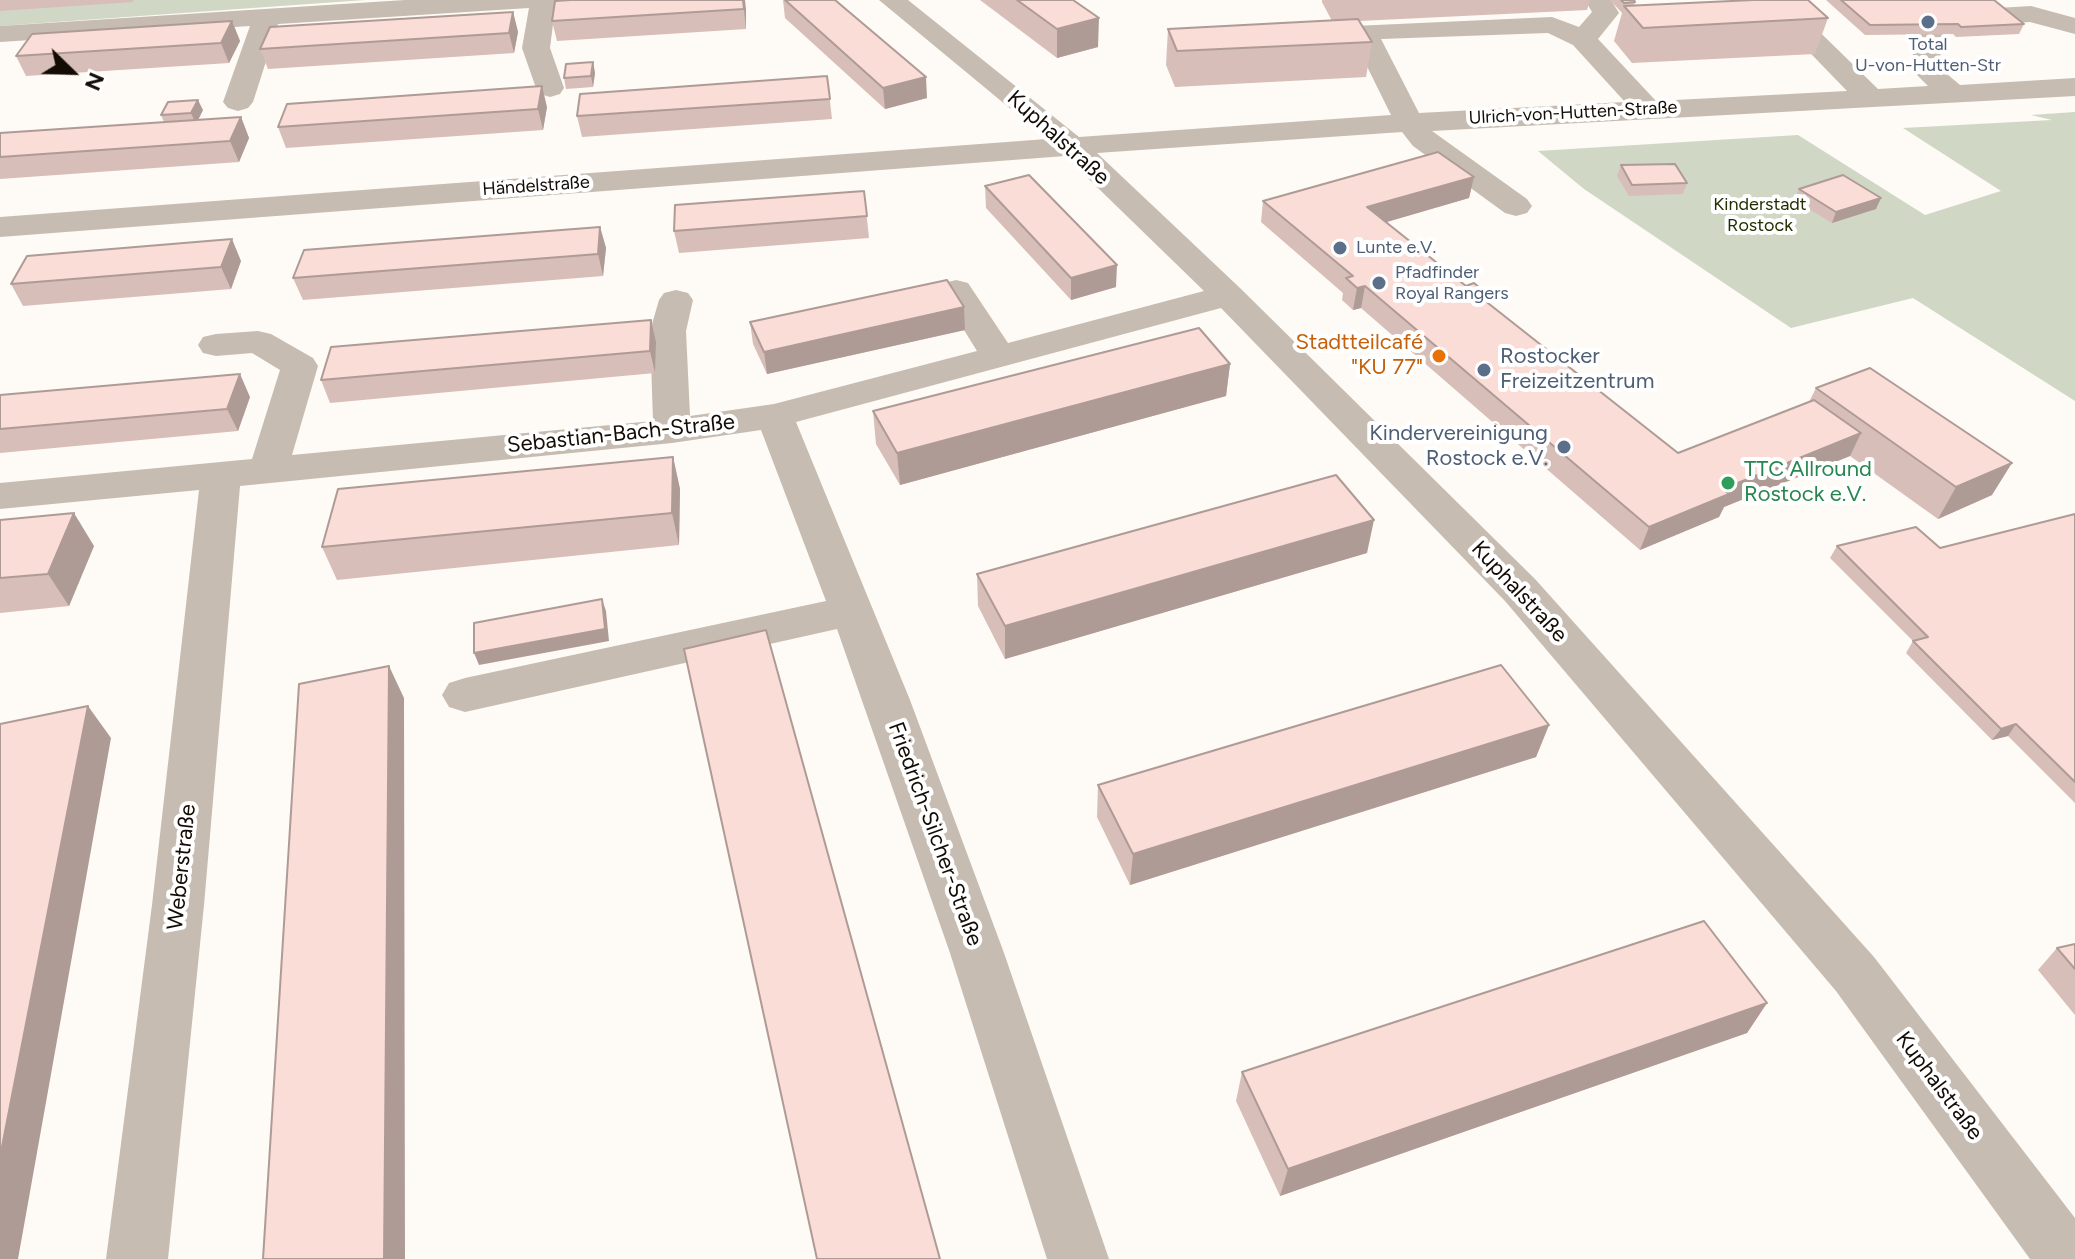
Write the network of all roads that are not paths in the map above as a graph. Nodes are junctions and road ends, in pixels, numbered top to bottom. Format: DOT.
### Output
graph roads {
  1 [pos="528,0"];
  2 [pos="543,0"];
  3 [pos="894,0"];
  4 [pos="1598,0"];
  5 [pos="1772,0"];
  6 [pos="374,4"];
  7 [pos="2003,11"];
  8 [pos="267,16"];
  9 [pos="2074,26"];
  10 [pos="0,34"];
  11 [pos="1933,35"];
  12 [pos="1583,39"];
  13 [pos="1604,61"];
  14 [pos="1567,63"];
  15 [pos="2075,87"];
  16 [pos="550,88"];
  17 [pos="1954,94"];
  18 [pos="1872,99"];
  19 [pos="238,102"];
  20 [pos="1647,109"];
  21 [pos="1409,122"];
  22 [pos="1071,147"];
  23 [pos="1516,206"];
  24 [pos="0,227"];
  25 [pos="956,290"];
  26 [pos="1228,295"];
  27 [pos="676,300"];
  28 [pos="216,345"];
  29 [pos="998,355"];
  30 [pos="775,416"];
  31 [pos="672,431"];
  32 [pos="245,471"];
  33 [pos="0,496"];
  34 [pos="854,610"];
  35 [pos="465,695"];
  36 [pos="137,1259"];
  37 [pos="1078,1259"];
  38 [pos="2068,1259"];
  1 -- 6 [label="street"];
  2 -- 16 [label="street"];
  3 -- 22 [label="street, Kuphalstraße"];
  4 -- 12 [label="street"];
  5 -- 18 [label="street"];
  6 -- 8 [label="street"];
  7 -- 9 [label="street"];
  8 -- 10 [label="street"];
  8 -- 19 [label="street"];
  11 -- 17 [label="street"];
  12 -- 13 [label="street"];
  12 -- 21 [label="street"];
  13 -- 14 [label="street"];
  13 -- 20 [label="street"];
  15 -- 17 [label="street, Ulrich-von-Hutten-Straße"];
  17 -- 18 [label="street, Ulrich-von-Hutten-Straße"];
  18 -- 20 [label="street, Ulrich-von-Hutten-Straße"];
  20 -- 21 [label="street, Ulrich-von-Hutten-Straße"];
  21 -- 22 [label="street, Ulrich-von-Hutten-Straße"];
  21 -- 23 [label="street"];
  22 -- 24 [label="street, Händelstraße"];
  22 -- 26 [label="street, Kuphalstraße"];
  25 -- 29 [label="street"];
  26 -- 29 [label="street, Sebastian-Bach-Straße"];
  26 -- 38 [label="street, Kuphalstraße"];
  27 -- 31 [label="street"];
  28 -- 32 [label="street, Weberstraße"];
  29 -- 30 [label="street, Sebastian-Bach-Straße"];
  30 -- 31 [label="street, Sebastian-Bach-Straße"];
  30 -- 34 [label="street, Friedrich-Silcher-Straße"];
  31 -- 32 [label="street, Sebastian-Bach-Straße"];
  32 -- 33 [label="street, Sebastian-Bach-Straße"];
  32 -- 36 [label="street, Weberstraße"];
  34 -- 35 [label="street"];
  34 -- 37 [label="street, Friedrich-Silcher-Straße"];
}
